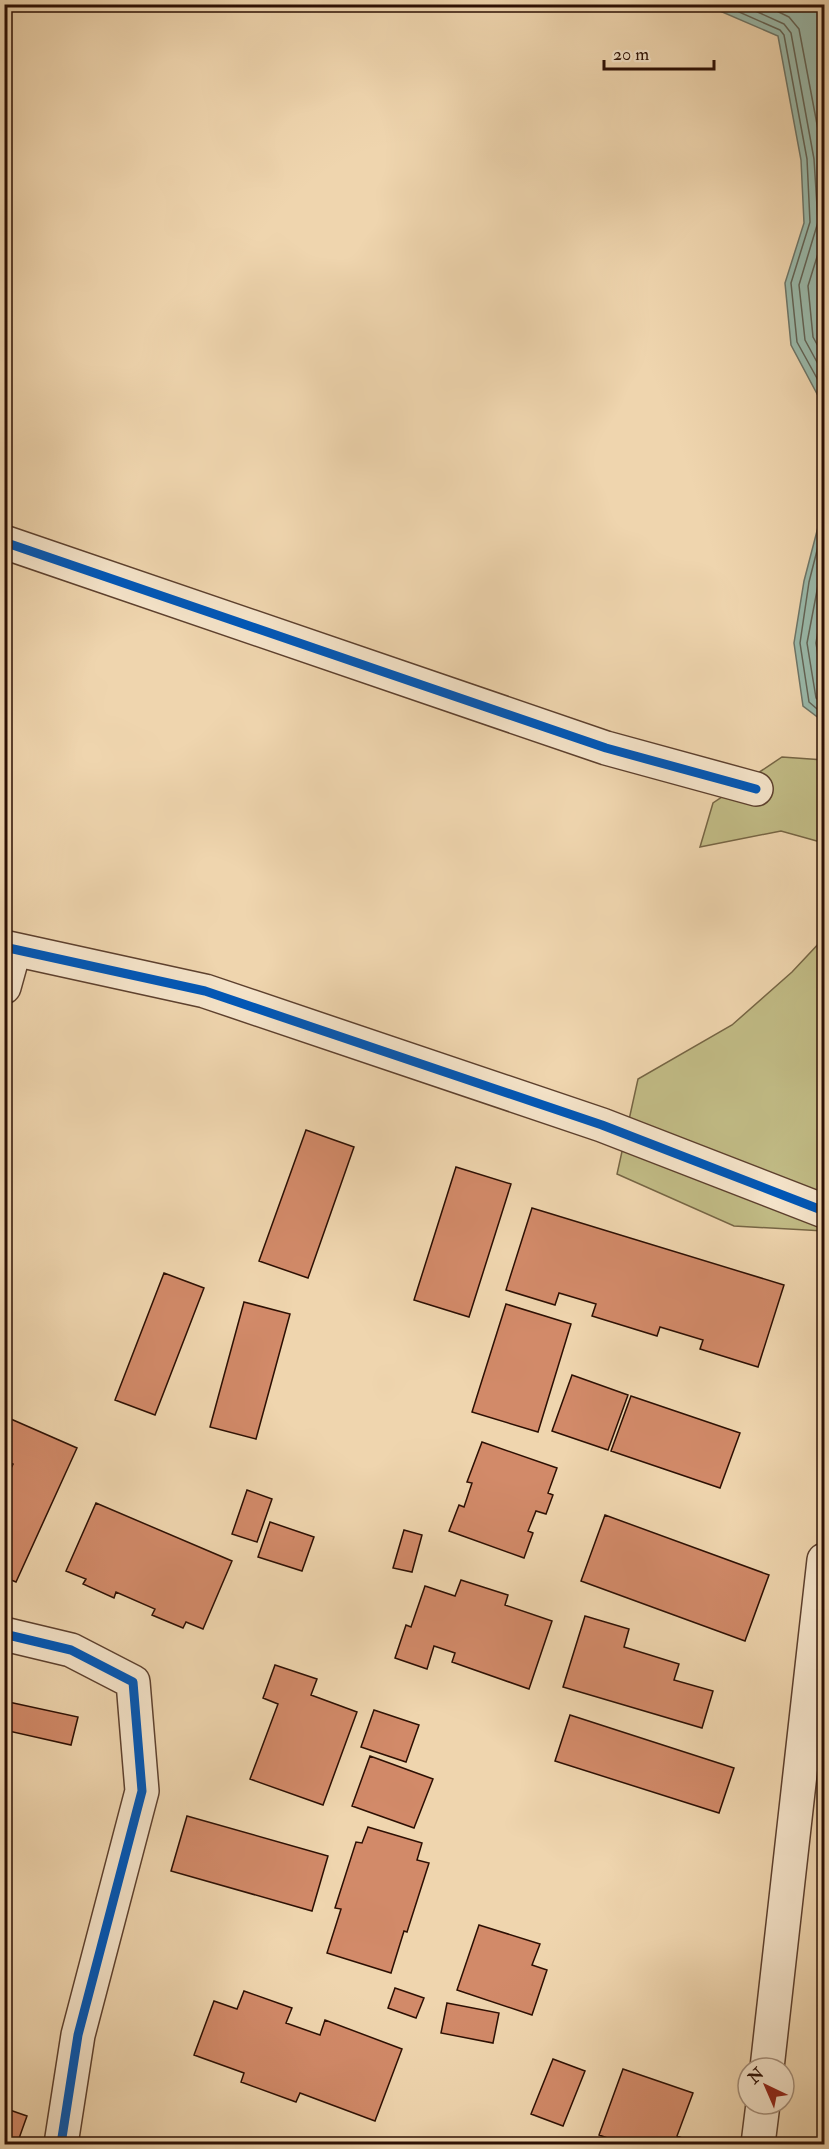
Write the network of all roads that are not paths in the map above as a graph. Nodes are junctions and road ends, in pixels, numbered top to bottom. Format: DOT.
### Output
graph roads {
  1 [pos="4,542"];
  2 [pos="756,789"];
  3 [pos="9,949"];
  4 [pos="4,987"];
  5 [pos="825,1211"];
  6 [pos="825,1560"];
  7 [pos="4,1634"];
  8 [pos="768,2056"];
  9 [pos="762,2116"];
  10 [pos="61,2145"];
  11 [pos="758,2145"];
  1 -- 2 [label="street"];
  3 -- 4 [label="street"];
  3 -- 5 [label="street"];
  6 -- 8 [label="street"];
  7 -- 10 [label="street"];
  9 -- 11 [label="street"];
}
